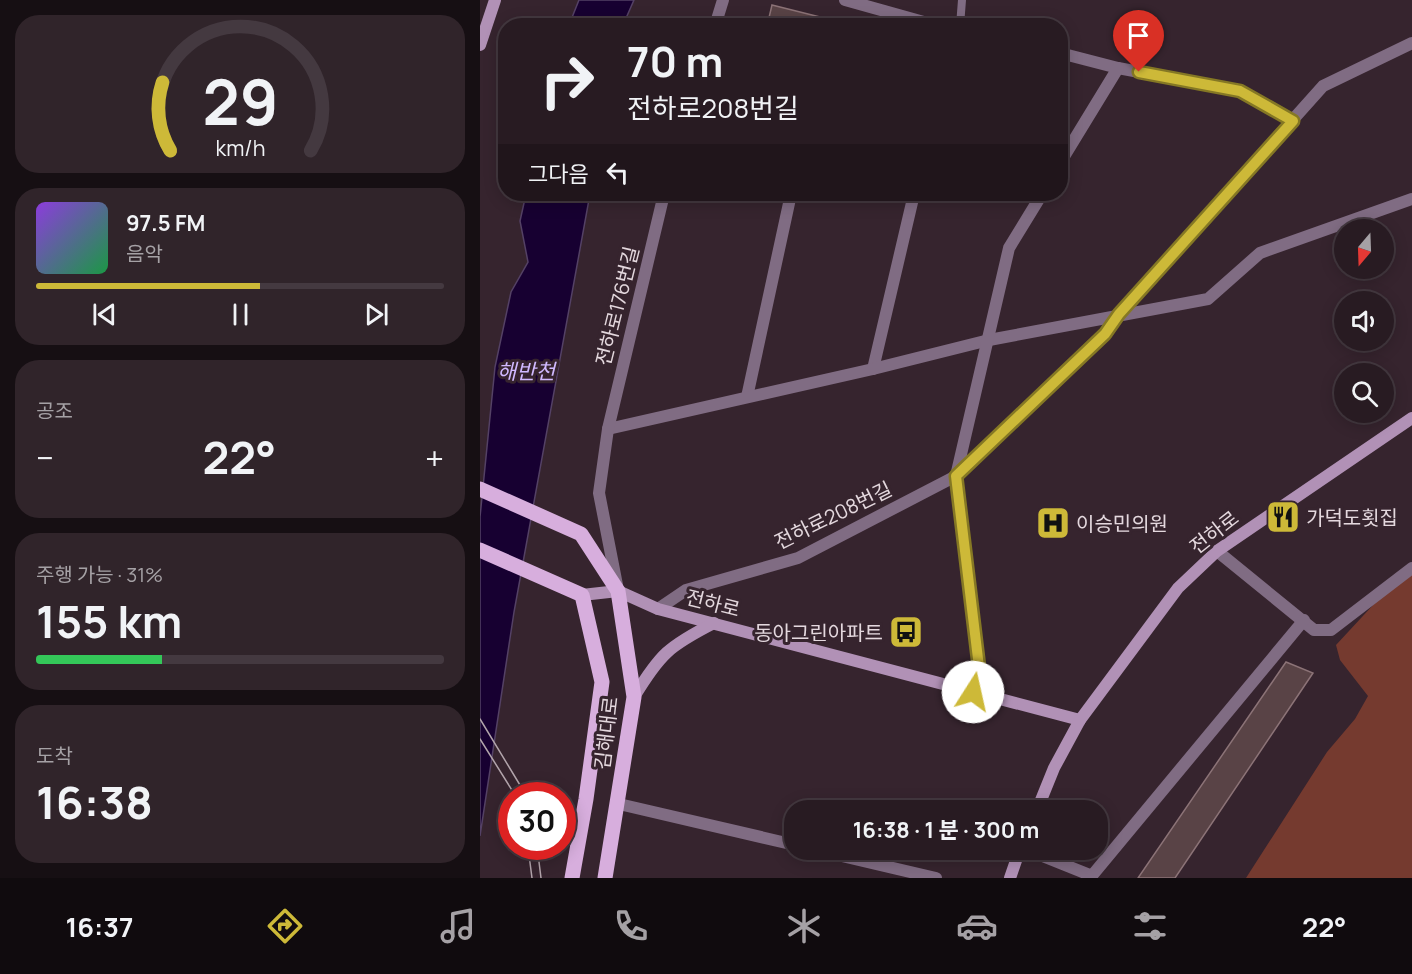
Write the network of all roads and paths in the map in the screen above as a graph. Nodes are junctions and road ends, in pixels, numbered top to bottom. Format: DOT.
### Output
graph roads {
  1 [pos="495,0"];
  2 [pos="723,0"];
  3 [pos="845,0"];
  4 [pos="962,0"];
  5 [pos="717,18"];
  6 [pos="909,18"];
  7 [pos="961,18"];
  8 [pos="1412,43"];
  9 [pos="480,45"];
  10 [pos="1068,55"];
  11 [pos="1118,68"];
  12 [pos="1293,121"];
  13 [pos="1068,151"];
  14 [pos="1412,199"];
  15 [pos="662,201"];
  16 [pos="789,201"];
  17 [pos="912,201"];
  18 [pos="1038,201"];
  19 [pos="1119,314"];
  20 [pos="989,340"];
  21 [pos="873,369"];
  22 [pos="747,397"];
  23 [pos="1412,418"];
  24 [pos="608,429"];
  25 [pos="956,476"];
  26 [pos="480,489"];
  27 [pos="480,550"];
  28 [pos="1217,551"];
  29 [pos="1412,568"];
  30 [pos="618,591"];
  31 [pos="582,595"];
  32 [pos="658,609"];
  33 [pos="1304,620"];
  34 [pos="714,623"];
  35 [pos="973,692"];
  36 [pos="634,697"];
  37 [pos="1080,720"];
  38 [pos="1040,800"];
  39 [pos="619,804"];
  40 [pos="784,842"];
  41 [pos="859,860"];
  42 [pos="1016,860"];
  43 [pos="1051,860"];
  44 [pos="1090,877"];
  45 [pos="572,878"];
  46 [pos="605,878"];
  47 [pos="936,878"];
  48 [pos="1010,878"];
  1 -- 9 [label="main road"];
  2 -- 5 [label="street"];
  3 -- 6 [label="street"];
  4 -- 7 [label="lane"];
  8 -- 12 [label="street, 전하로208번길"];
  10 -- 11 [label="street"];
  11 -- 12 [label="street"];
  11 -- 13 [label="street"];
  12 -- 19 [label="street, 전하로208번길"];
  14 -- 19 [label="street"];
  15 -- 24 [label="street, 전하로176번길"];
  16 -- 22 [label="street"];
  17 -- 21 [label="street"];
  18 -- 20 [label="street"];
  19 -- 20 [label="street"];
  19 -- 25 [label="street, 전하로208번길"];
  20 -- 21 [label="street"];
  20 -- 25 [label="street"];
  21 -- 22 [label="street"];
  22 -- 24 [label="street"];
  23 -- 28 [label="main road, 전하로"];
  24 -- 30 [label="street, 전하로176번길"];
  25 -- 32 [label="street, 전하로208번길"];
  25 -- 35 [label="street"];
  26 -- 30 [label="main road"];
  27 -- 31 [label="main road"];
  28 -- 33 [label="street"];
  28 -- 37 [label="main road, 전하로"];
  29 -- 33 [label="street"];
  30 -- 31 [label="main road"];
  30 -- 32 [label="main road, 전하로"];
  30 -- 36 [label="main road, 김해대로"];
  31 -- 45 [label="main road, 김해대로"];
  32 -- 34 [label="main road, 전하로"];
  33 -- 44 [label="street"];
  34 -- 35 [label="main road, 전하로"];
  34 -- 36 [label="main road"];
  35 -- 37 [label="main road, 전하로"];
  36 -- 39 [label="main road, 김해대로"];
  37 -- 38 [label="main road, 전하로"];
  39 -- 40 [label="street"];
  39 -- 46 [label="main road, 김해대로"];
  41 -- 47 [label="street"];
  42 -- 48 [label="main road"];
  43 -- 44 [label="street"];
}
